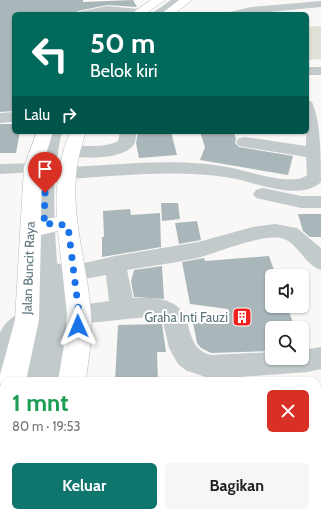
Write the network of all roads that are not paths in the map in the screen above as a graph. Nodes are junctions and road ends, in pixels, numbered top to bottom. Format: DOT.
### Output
graph roads {
  1 [pos="159,0"];
  2 [pos="167,0"];
  3 [pos="179,0"];
  4 [pos="186,0"];
  5 [pos="302,0"];
  6 [pos="277,3"];
  7 [pos="321,4"];
  8 [pos="92,12"];
  9 [pos="132,12"];
  10 [pos="142,12"];
  11 [pos="143,12"];
  12 [pos="160,12"];
  13 [pos="170,12"];
  14 [pos="242,12"];
  15 [pos="309,71"];
  16 [pos="321,71"];
  17 [pos="309,110"];
  18 [pos="12,117"];
  19 [pos="0,118"];
  20 [pos="44,134"];
  21 [pos="53,134"];
  22 [pos="128,134"];
  23 [pos="71,138"];
  24 [pos="245,142"];
  25 [pos="316,153"];
  26 [pos="146,164"];
  27 [pos="33,168"];
  28 [pos="0,169"];
  29 [pos="67,173"];
  30 [pos="321,202"];
  31 [pos="49,226"];
  32 [pos="321,262"];
  33 [pos="115,264"];
  34 [pos="74,273"];
  35 [pos="123,310"];
  36 [pos="79,314"];
  37 [pos="27,320"];
  38 [pos="321,358"];
  39 [pos="0,360"];
  40 [pos="13,377"];
  41 [pos="35,377"];
  42 [pos="57,377"];
  43 [pos="73,377"];
  1 -- 10 [label="main road"];
  2 -- 11 [label="street"];
  3 -- 12 [label="street"];
  4 -- 13 [label="main road"];
  5 -- 6 [label="street"];
  6 -- 7 [label="street"];
  6 -- 14 [label="street"];
  8 -- 9 [label="street"];
  15 -- 16 [label="street"];
  17 -- 25 [label="street"];
  18 -- 19 [label="street"];
  20 -- 27 [label="main road, Jalan Buncit Raya"];
  21 -- 31 [label="street"];
  22 -- 23 [label="street"];
  23 -- 29 [label="main road, Jalan Buncit Raya"];
  23 -- 31 [label="street"];
  24 -- 25 [label="street"];
  25 -- 26 [label="street"];
  26 -- 29 [label="street"];
  26 -- 30 [label="street"];
  27 -- 28 [label="street"];
  27 -- 31 [label="main road, Jalan Buncit Raya"];
  29 -- 31 [label="main road, Jalan Buncit Raya"];
  31 -- 34 [label="main road, Jalan Buncit Raya"];
  31 -- 37 [label="main road, Jalan Buncit Raya"];
  31 -- 41 [label="street"];
  31 -- 42 [label="street"];
  32 -- 33 [label="street"];
  33 -- 34 [label="street"];
  33 -- 35 [label="street"];
  34 -- 36 [label="main road, Jalan Buncit Raya"];
  35 -- 36 [label="street"];
  35 -- 38 [label="street"];
  36 -- 43 [label="main road, Jalan Buncit Raya"];
  37 -- 39 [label="street"];
  37 -- 40 [label="main road, Jalan Buncit Raya"];
}
